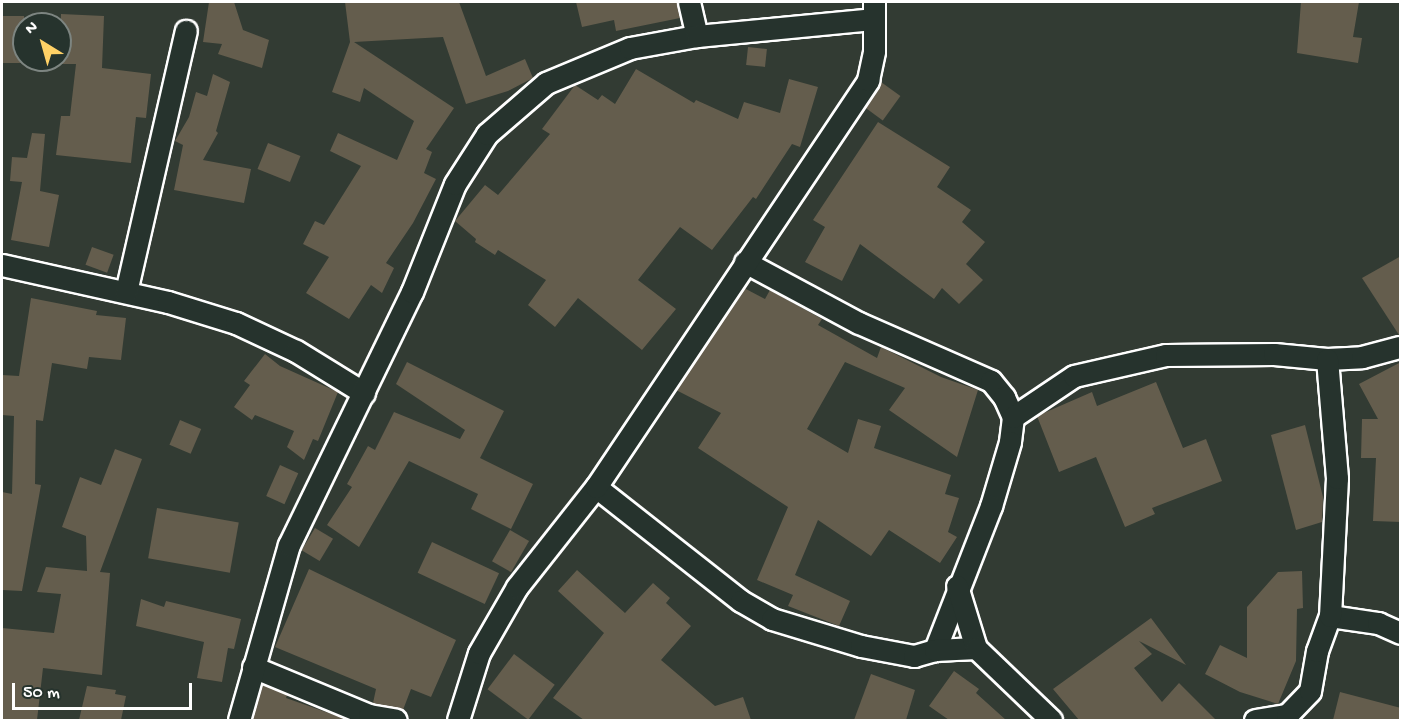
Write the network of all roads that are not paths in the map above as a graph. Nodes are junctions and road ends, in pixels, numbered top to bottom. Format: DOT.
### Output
graph roads {
  1 [pos="689,2"];
  2 [pos="873,10"];
  3 [pos="186,31"];
  4 [pos="697,36"];
  5 [pos="745,262"];
  6 [pos="2,264"];
  7 [pos="126,292"];
  8 [pos="1401,347"];
  9 [pos="1327,359"];
  10 [pos="364,393"];
  11 [pos="1013,417"];
  12 [pos="596,487"];
  13 [pos="957,586"];
  14 [pos="1330,616"];
  15 [pos="1401,633"];
  16 [pos="976,648"];
  17 [pos="935,650"];
  18 [pos="253,667"];
  19 [pos="239,720"];
  20 [pos="396,720"];
  21 [pos="458,720"];
  22 [pos="1051,720"];
  23 [pos="1255,720"];
  1 -- 4 [label="street"];
  2 -- 4 [label="street"];
  2 -- 5 [label="street"];
  3 -- 7 [label="street"];
  4 -- 10 [label="street"];
  5 -- 11 [label="street"];
  5 -- 12 [label="street"];
  6 -- 7 [label="street"];
  7 -- 10 [label="street"];
  8 -- 9 [label="street"];
  9 -- 11 [label="street"];
  9 -- 14 [label="street"];
  10 -- 18 [label="street"];
  11 -- 13 [label="street"];
  12 -- 17 [label="street"];
  12 -- 21 [label="street"];
  13 -- 16 [label="street"];
  13 -- 17 [label="street"];
  14 -- 15 [label="street"];
  14 -- 23 [label="street"];
  16 -- 17 [label="street"];
  16 -- 22 [label="street"];
  18 -- 19 [label="street"];
  18 -- 20 [label="street"];
}
